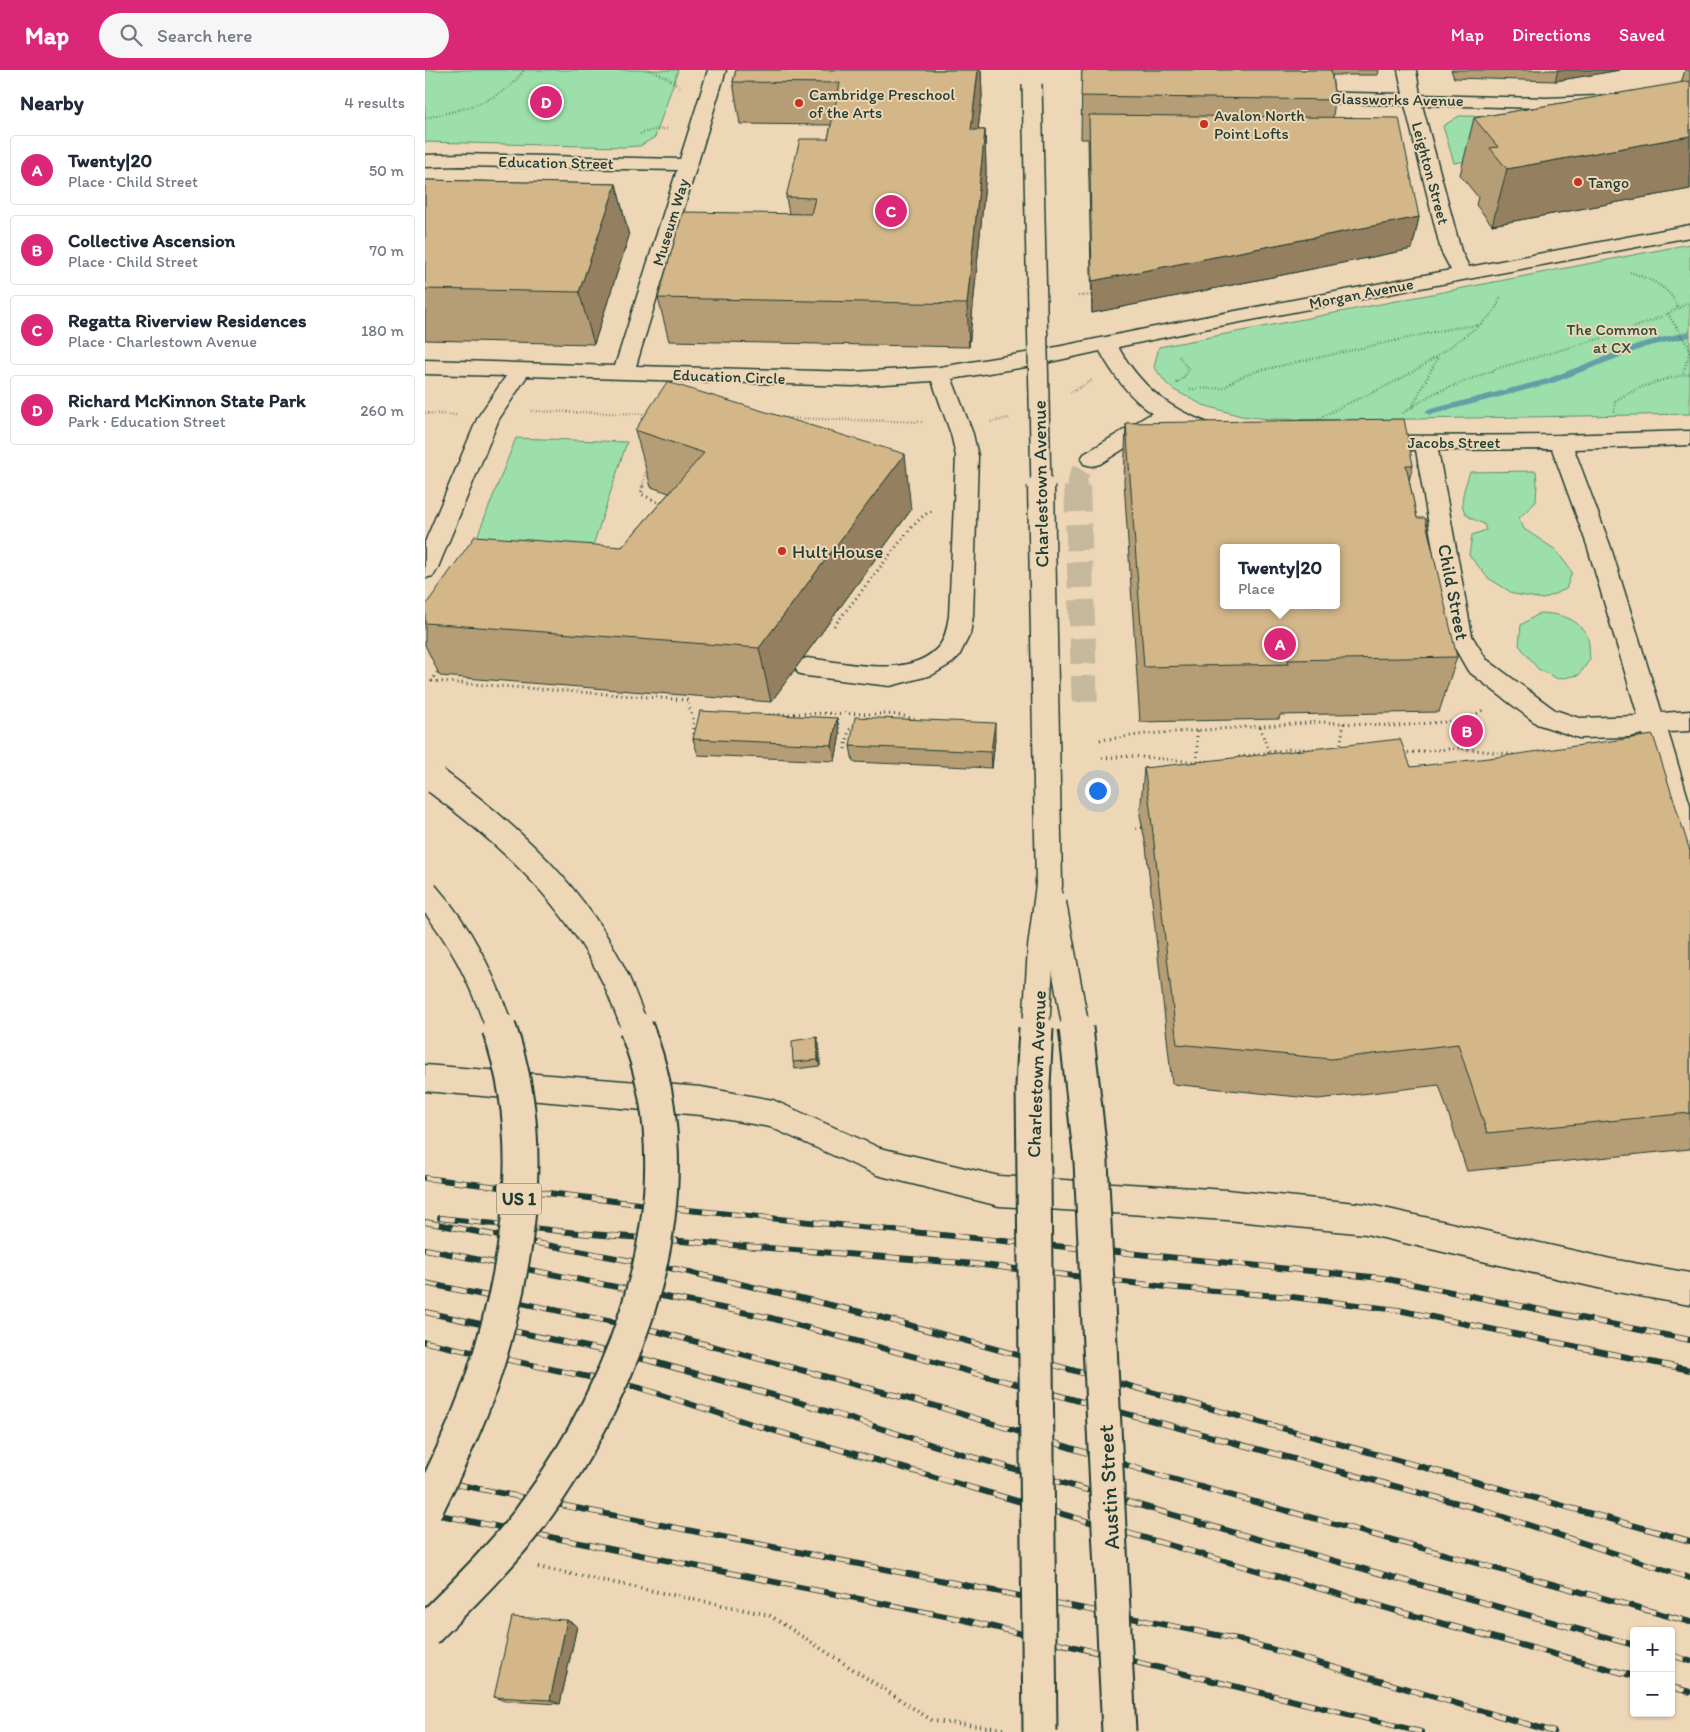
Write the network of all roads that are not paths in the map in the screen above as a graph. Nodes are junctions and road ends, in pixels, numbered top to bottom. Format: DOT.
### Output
graph roads {
  1 [pos="717,70"];
  2 [pos="1407,70"];
  3 [pos="1032,84"];
  4 [pos="1277,97"];
  5 [pos="1413,99"];
  6 [pos="1611,100"];
  7 [pos="425,161"];
  8 [pos="687,165"];
  9 [pos="1690,231"];
  10 [pos="1463,274"];
  11 [pos="1106,344"];
  12 [pos="1032,359"];
  13 [pos="425,367"];
  14 [pos="520,370"];
  15 [pos="623,373"];
  16 [pos="940,374"];
  17 [pos="1167,413"];
  18 [pos="1690,438"];
  19 [pos="1244,439"];
  20 [pos="1426,442"];
  21 [pos="1560,442"];
  22 [pos="1348,443"];
  23 [pos="1092,459"];
  24 [pos="425,570"];
  25 [pos="807,667"];
  26 [pos="1690,721"];
  27 [pos="1653,723"];
  28 [pos="436,781"];
  29 [pos="1690,848"];
  30 [pos="1049,885"];
  31 [pos="425,893"];
  32 [pos="425,1078"];
  33 [pos="1096,1241"];
  34 [pos="1690,1289"];
  35 [pos="425,1511"];
  36 [pos="425,1632"];
  37 [pos="1026,1731"];
  38 [pos="1119,1732"];
  1 -- 8 [label="main road, Museum Way"];
  2 -- 5 [label="main road, Leighton Street"];
  3 -- 30 [label="main road, Charlestown Avenue, bridge"];
  4 -- 5 [label="main road, Glassworks Avenue"];
  5 -- 6 [label="main road, Glassworks Avenue"];
  5 -- 10 [label="main road, Leighton Street"];
  7 -- 8 [label="main road, Education Street"];
  8 -- 15 [label="main road, Museum Way"];
  9 -- 10 [label="main road, Morgan Avenue"];
  10 -- 11 [label="main road, Morgan Avenue"];
  11 -- 12 [label="main road, Morgan Avenue"];
  11 -- 17 [label="main road"];
  12 -- 16 [label="main road, Education Circle"];
  13 -- 14 [label="main road, Education Circle"];
  14 -- 15 [label="main road, Education Circle"];
  14 -- 24 [label="main road"];
  15 -- 16 [label="main road, Education Circle"];
  16 -- 25 [label="main road"];
  17 -- 19 [label="main road"];
  17 -- 23 [label="main road"];
  18 -- 21 [label="main road, Jacobs Street"];
  20 -- 21 [label="main road, Jacobs Street"];
  20 -- 22 [label="main road, Jacobs Street"];
  20 -- 27 [label="main road, Child Street"];
  21 -- 27 [label="main road"];
  26 -- 27 [label="main road, Child Street"];
  27 -- 29 [label="main road"];
  28 -- 36 [label="main road, bridge"];
  30 -- 33 [label="main road, Charlestown Avenue, bridge"];
  30 -- 37 [label="main road, Charlestown Avenue, bridge"];
  31 -- 35 [label="main road, US 1, bridge"];
  32 -- 34 [label="main road"];
  33 -- 38 [label="main road, Austin Street, bridge"];
}
